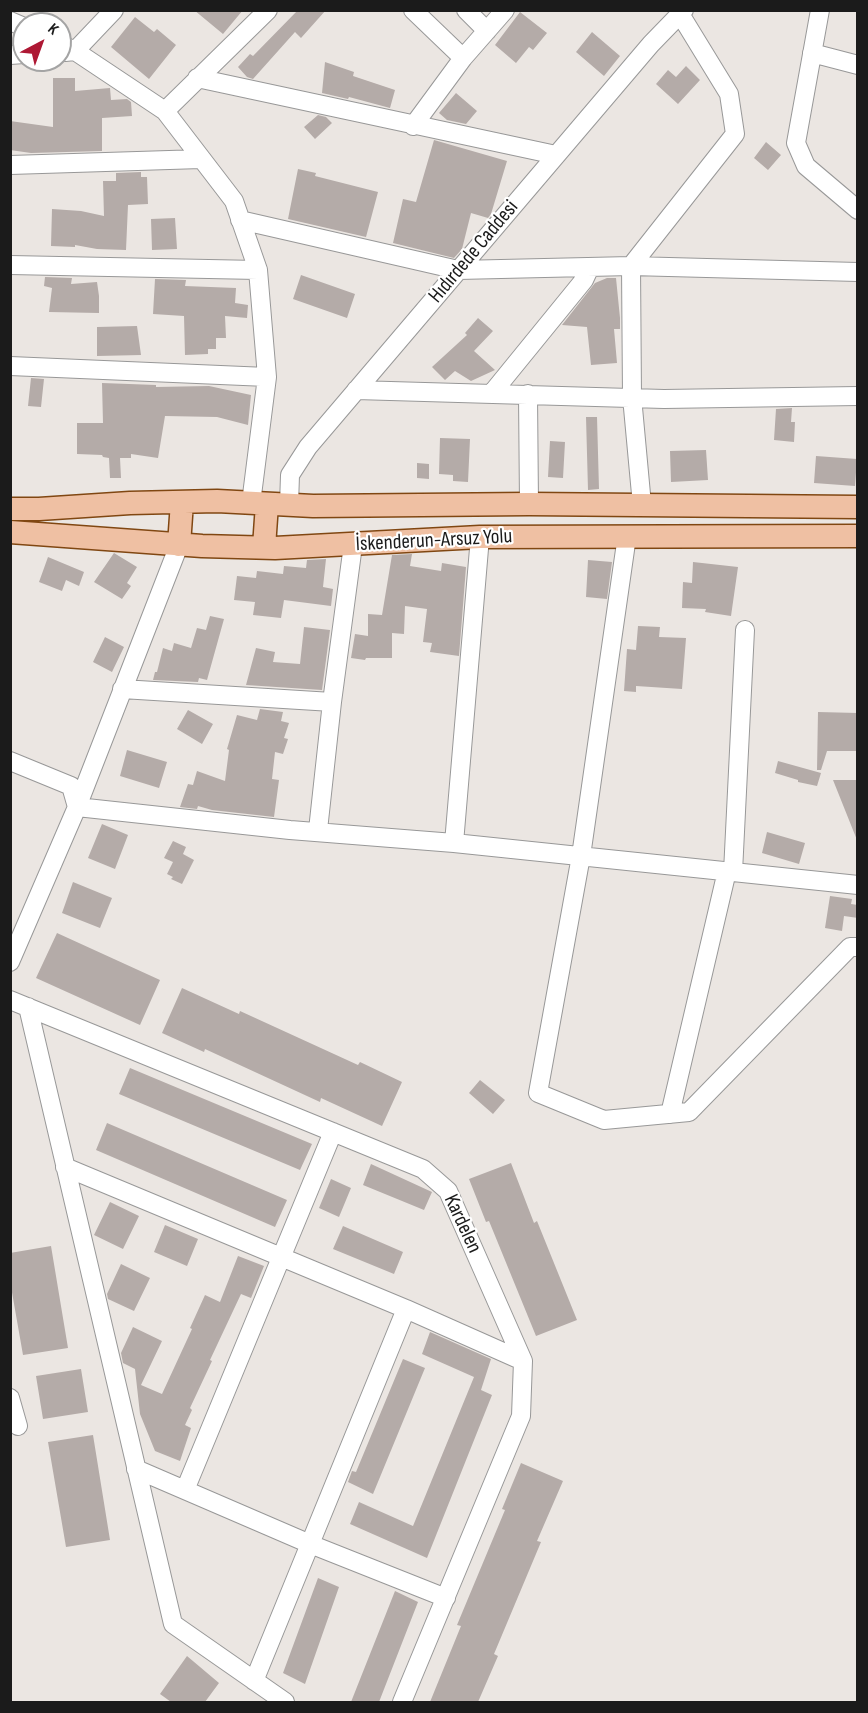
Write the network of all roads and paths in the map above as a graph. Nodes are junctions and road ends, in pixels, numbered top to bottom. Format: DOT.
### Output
graph roads {
  1 [pos="114,10"];
  2 [pos="268,10"];
  3 [pos="413,10"];
  4 [pos="466,10"];
  5 [pos="505,10"];
  6 [pos="820,10"];
  7 [pos="682,12"];
  8 [pos="487,31"];
  9 [pos="72,43"];
  10 [pos="72,53"];
  11 [pos="812,53"];
  12 [pos="463,58"];
  13 [pos="858,65"];
  14 [pos="197,78"];
  15 [pos="165,111"];
  16 [pos="413,126"];
  17 [pos="556,155"];
  18 [pos="201,159"];
  19 [pos="10,165"];
  20 [pos="858,210"];
  21 [pos="240,220"];
  22 [pos="10,264"];
  23 [pos="631,266"];
  24 [pos="590,267"];
  25 [pos="258,270"];
  26 [pos="458,270"];
  27 [pos="858,272"];
  28 [pos="10,366"];
  29 [pos="267,377"];
  30 [pos="356,390"];
  31 [pos="492,393"];
  32 [pos="528,394"];
  33 [pos="858,396"];
  34 [pos="632,397"];
  35 [pos="182,502"];
  36 [pos="269,504"];
  37 [pos="529,504"];
  38 [pos="642,505"];
  39 [pos="858,507"];
  40 [pos="10,509"];
  41 [pos="10,532"];
  42 [pos="627,536"];
  43 [pos="858,536"];
  44 [pos="480,537"];
  45 [pos="353,544"];
  46 [pos="179,545"];
  47 [pos="264,548"];
  48 [pos="746,630"];
  49 [pos="122,689"];
  50 [pos="332,702"];
  51 [pos="10,761"];
  52 [pos="77,807"];
  53 [pos="318,830"];
  54 [pos="454,843"];
  55 [pos="581,856"];
  56 [pos="730,872"];
  57 [pos="858,885"];
  58 [pos="858,947"];
  59 [pos="10,962"];
  60 [pos="10,1000"];
  61 [pos="28,1007"];
  62 [pos="670,1114"];
  63 [pos="333,1132"];
  64 [pos="65,1167"];
  65 [pos="281,1257"];
  66 [pos="406,1309"];
  67 [pos="523,1361"];
  68 [pos="10,1398"];
  69 [pos="18,1426"];
  70 [pos="136,1468"];
  71 [pos="186,1490"];
  72 [pos="310,1544"];
  73 [pos="446,1598"];
  74 [pos="254,1681"];
  75 [pos="285,1702"];
  76 [pos="402,1702"];
  1 -- 9 [label="street"];
  2 -- 14 [label="street"];
  3 -- 12 [label="street"];
  4 -- 8 [label="street"];
  5 -- 8 [label="street"];
  6 -- 11 [label="street"];
  7 -- 17 [label="street, Hıdırdede Caddesi"];
  7 -- 23 [label="street"];
  8 -- 12 [label="street"];
  10 -- 15 [label="street"];
  11 -- 13 [label="street"];
  11 -- 20 [label="street"];
  12 -- 16 [label="street"];
  14 -- 15 [label="street"];
  14 -- 16 [label="street"];
  15 -- 18 [label="street"];
  16 -- 17 [label="street"];
  17 -- 26 [label="street, Hıdırdede Caddesi"];
  18 -- 19 [label="street"];
  18 -- 21 [label="street"];
  21 -- 25 [label="street"];
  21 -- 26 [label="street"];
  22 -- 25 [label="street"];
  23 -- 24 [label="street"];
  23 -- 27 [label="street"];
  23 -- 34 [label="street"];
  24 -- 26 [label="street"];
  24 -- 31 [label="street"];
  25 -- 29 [label="street"];
  26 -- 30 [label="street, Hıdırdede Caddesi"];
  28 -- 29 [label="street"];
  29 -- 36 [label="street"];
  30 -- 31 [label="street"];
  30 -- 36 [label="street, Hıdırdede Caddesi"];
  31 -- 32 [label="street"];
  32 -- 34 [label="street"];
  32 -- 37 [label="street"];
  33 -- 34 [label="street"];
  34 -- 38 [label="street"];
  35 -- 36 [label="main road, İskenderun-Arsuz Yolu"];
  35 -- 40 [label="main road, İskenderun-Arsuz Yolu"];
  35 -- 46 [label="main road"];
  36 -- 37 [label="main road, İskenderun-Arsuz Yolu"];
  36 -- 47 [label="main road"];
  37 -- 38 [label="main road, İskenderun-Arsuz Yolu"];
  38 -- 39 [label="main road, İskenderun-Arsuz Yolu"];
  41 -- 46 [label="main road, İskenderun-Arsuz Yolu"];
  42 -- 43 [label="main road, İskenderun-Arsuz Yolu"];
  42 -- 44 [label="main road, İskenderun-Arsuz Yolu"];
  42 -- 55 [label="street"];
  44 -- 45 [label="main road, İskenderun-Arsuz Yolu"];
  44 -- 54 [label="street"];
  45 -- 47 [label="main road, İskenderun-Arsuz Yolu"];
  45 -- 50 [label="street"];
  46 -- 47 [label="main road, İskenderun-Arsuz Yolu"];
  46 -- 49 [label="street"];
  48 -- 56 [label="street"];
  49 -- 50 [label="street"];
  49 -- 52 [label="street"];
  50 -- 53 [label="street"];
  51 -- 52 [label="street"];
  52 -- 53 [label="street"];
  52 -- 59 [label="street"];
  53 -- 54 [label="street"];
  54 -- 55 [label="street"];
  55 -- 56 [label="street"];
  55 -- 62 [label="street"];
  56 -- 57 [label="street"];
  56 -- 62 [label="street"];
  58 -- 62 [label="street"];
  60 -- 61 [label="street, Kardelen"];
  61 -- 63 [label="street, Kardelen"];
  61 -- 64 [label="street"];
  63 -- 65 [label="street"];
  63 -- 67 [label="street, Kardelen"];
  64 -- 65 [label="street"];
  64 -- 70 [label="street"];
  65 -- 66 [label="street"];
  65 -- 71 [label="street"];
  66 -- 67 [label="street"];
  66 -- 72 [label="street"];
  67 -- 73 [label="street, Kardelen"];
  68 -- 69 [label="street"];
  70 -- 71 [label="street"];
  70 -- 74 [label="street"];
  71 -- 72 [label="street"];
  72 -- 73 [label="street"];
  72 -- 74 [label="street"];
  73 -- 76 [label="street, Kardelen"];
  74 -- 75 [label="street"];
}
